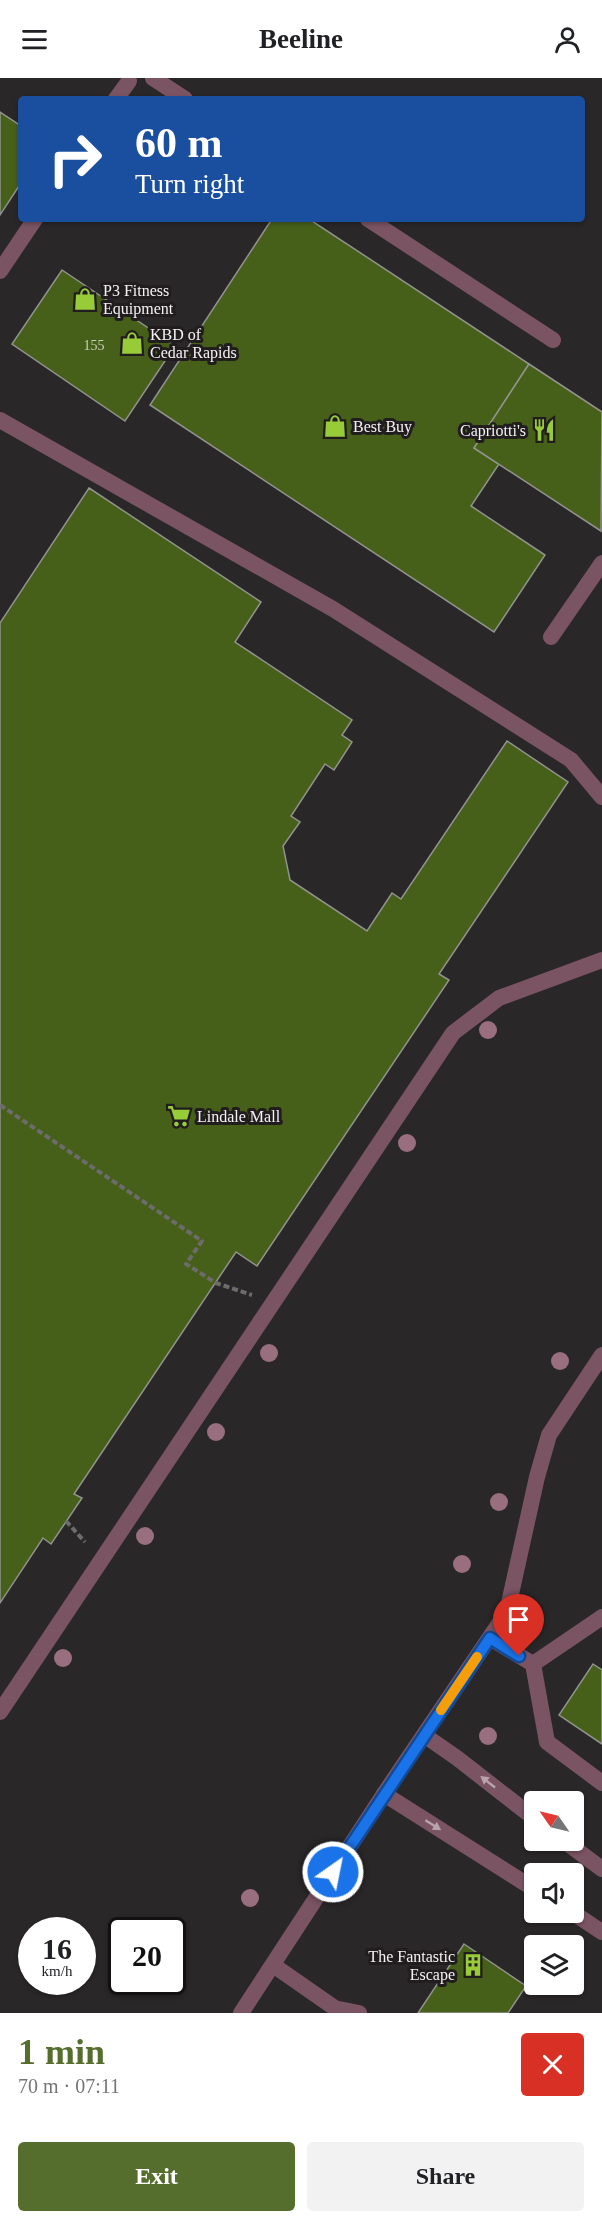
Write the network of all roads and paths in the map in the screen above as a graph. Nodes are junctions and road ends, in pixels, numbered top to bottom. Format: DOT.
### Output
graph roads {
  1 [pos="153,78"];
  2 [pos="129,81"];
  3 [pos="118,96"];
  4 [pos="180,96"];
  5 [pos="33,222"];
  6 [pos="373,222"];
  7 [pos="0,271"];
  8 [pos="553,340"];
  9 [pos="0,420"];
  10 [pos="602,563"];
  11 [pos="551,637"];
  12 [pos="602,797"];
  13 [pos="602,960"];
  14 [pos="0,1105"];
  15 [pos="274,1302"];
  16 [pos="602,1355"];
  17 [pos="602,1617"];
  18 [pos="490,1638"];
  19 [pos="534,1664"];
  20 [pos="0,1712"];
  21 [pos="424,1735"];
  22 [pos="602,1783"];
  23 [pos="384,1794"];
  24 [pos="524,1810"];
  25 [pos="578,1851"];
  26 [pos="602,1869"];
  27 [pos="524,1883"];
  28 [pos="584,1920"];
  29 [pos="602,1932"];
  30 [pos="273,1965"];
  31 [pos="340,2011"];
  32 [pos="241,2013"];
  33 [pos="359,2013"];
  1 -- 4 [label="lane"];
  2 -- 3 [label="lane"];
  5 -- 7 [label="lane"];
  6 -- 8 [label="lane"];
  9 -- 12 [label="lane"];
  10 -- 11 [label="lane"];
  13 -- 15 [label="lane"];
  14 -- 15 [label="path"];
  15 -- 20 [label="lane"];
  16 -- 18 [label="lane"];
  17 -- 19 [label="lane"];
  18 -- 19 [label="lane"];
  18 -- 21 [label="lane"];
  19 -- 22 [label="lane"];
  21 -- 23 [label="lane"];
  24 -- 21 [label="lane, one-way"];
  23 -- 27 [label="lane, one-way"];
  23 -- 30 [label="lane"];
  25 -- 26 [label="lane"];
  28 -- 29 [label="lane"];
  30 -- 31 [label="lane"];
  30 -- 32 [label="lane"];
  31 -- 33 [label="lane"];
}
